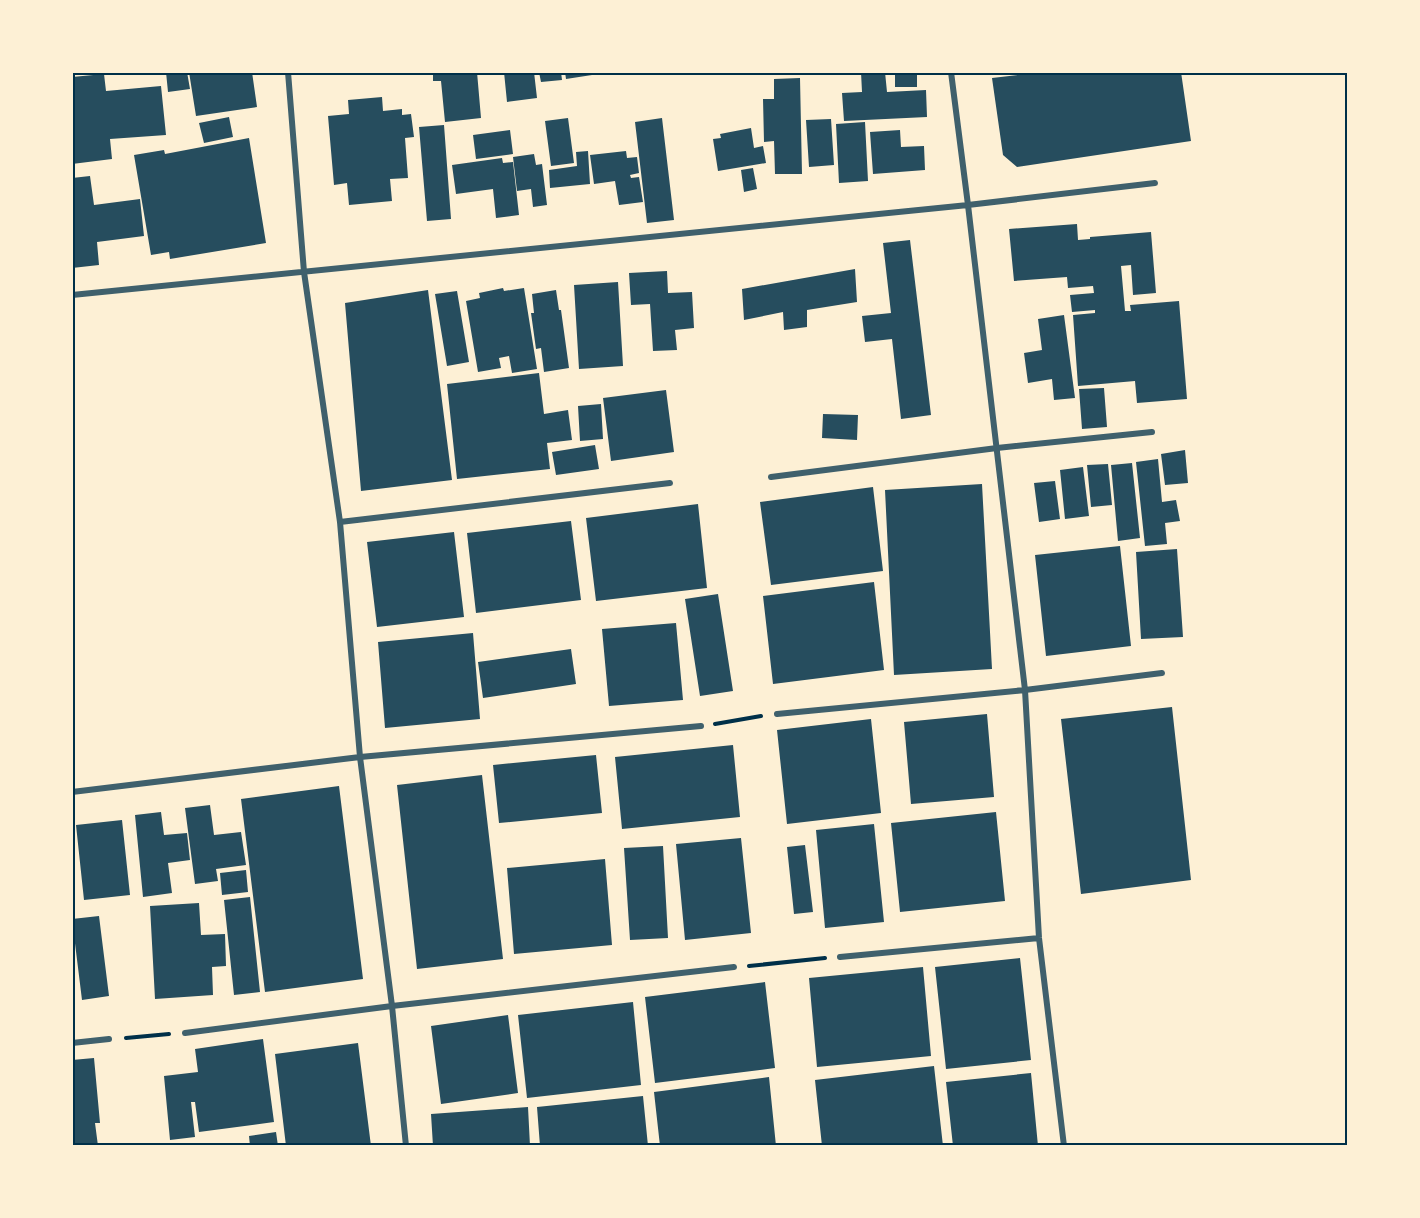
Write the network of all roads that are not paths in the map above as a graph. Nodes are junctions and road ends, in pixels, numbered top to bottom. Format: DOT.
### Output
graph roads {
  1 [pos="288,72"];
  2 [pos="951,72"];
  3 [pos="1155,183"];
  4 [pos="968,205"];
  5 [pos="304,272"];
  6 [pos="72,295"];
  7 [pos="1152,432"];
  8 [pos="997,448"];
  9 [pos="771,477"];
  10 [pos="670,483"];
  11 [pos="340,522"];
  12 [pos="1162,673"];
  13 [pos="1024,690"];
  14 [pos="777,714"];
  15 [pos="701,726"];
  16 [pos="360,757"];
  17 [pos="72,792"];
  18 [pos="1039,939"];
  19 [pos="840,957"];
  20 [pos="734,967"];
  21 [pos="392,1006"];
  22 [pos="185,1033"];
  23 [pos="109,1039"];
  24 [pos="72,1043"];
  25 [pos="406,1146"];
  26 [pos="1064,1146"];
  1 -- 5 [label="street"];
  2 -- 4 [label="street"];
  3 -- 4 [label="street"];
  4 -- 5 [label="street"];
  4 -- 8 [label="street"];
  5 -- 6 [label="street"];
  5 -- 11 [label="street"];
  7 -- 8 [label="street"];
  8 -- 9 [label="street"];
  8 -- 13 [label="street"];
  10 -- 11 [label="street"];
  11 -- 16 [label="street"];
  12 -- 13 [label="street"];
  13 -- 14 [label="street"];
  13 -- 18 [label="street"];
  15 -- 16 [label="street"];
  16 -- 17 [label="street"];
  16 -- 21 [label="street"];
  18 -- 19 [label="street"];
  18 -- 26 [label="street"];
  20 -- 21 [label="street"];
  21 -- 22 [label="street"];
  21 -- 25 [label="street"];
  23 -- 24 [label="street"];
}
